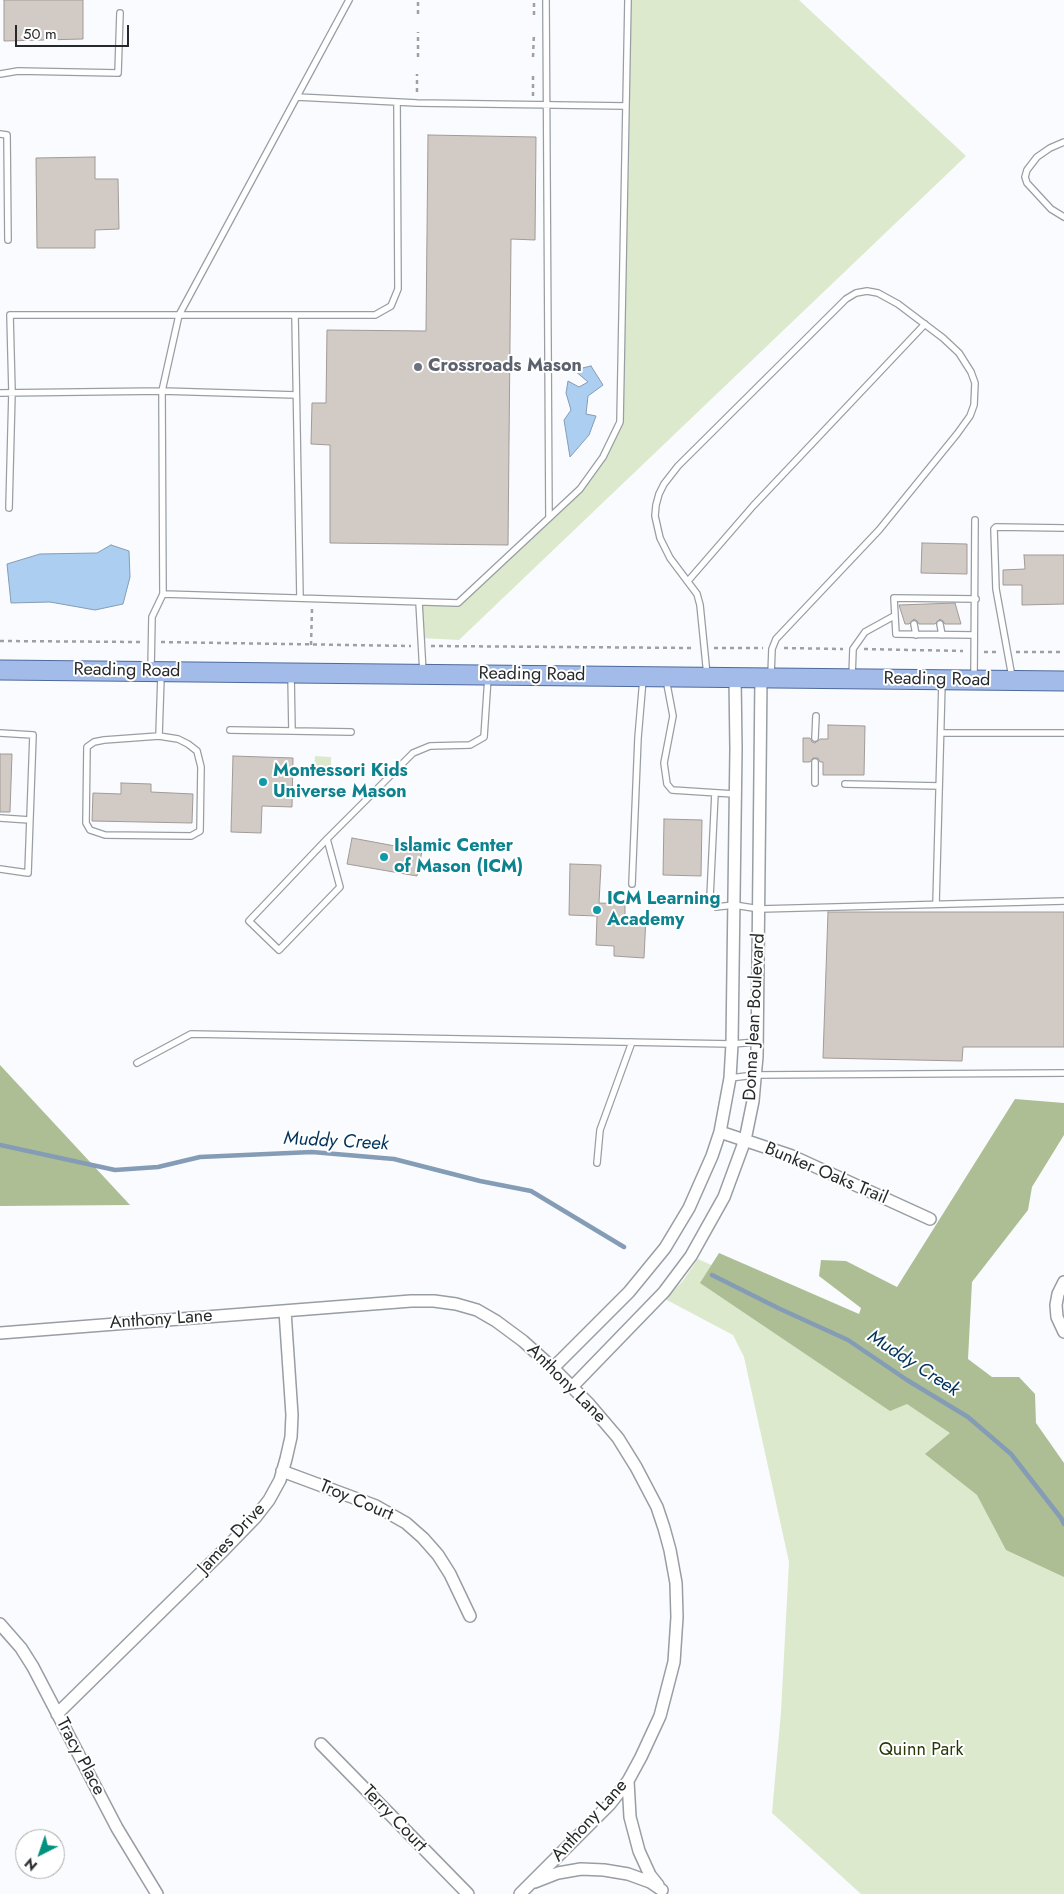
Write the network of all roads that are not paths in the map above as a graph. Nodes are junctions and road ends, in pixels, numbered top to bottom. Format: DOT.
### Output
graph roads {
  1 [pos="349,0"];
  2 [pos="546,0"];
  3 [pos="628,0"];
  4 [pos="120,12"];
  5 [pos="0,74"];
  6 [pos="297,97"];
  7 [pos="397,102"];
  8 [pos="548,104"];
  9 [pos="625,106"];
  10 [pos="0,134"];
  11 [pos="1064,142"];
  12 [pos="1064,217"];
  13 [pos="8,240"];
  14 [pos="179,315"];
  15 [pos="295,315"];
  16 [pos="925,324"];
  17 [pos="162,391"];
  18 [pos="0,392"];
  19 [pos="12,392"];
  20 [pos="296,395"];
  21 [pos="9,508"];
  22 [pos="549,518"];
  23 [pos="975,520"];
  24 [pos="1064,528"];
  25 [pos="688,581"];
  26 [pos="163,594"];
  27 [pos="300,598"];
  28 [pos="976,599"];
  29 [pos="419,602"];
  30 [pos="894,616"];
  31 [pos="914,624"];
  32 [pos="940,624"];
  33 [pos="916,634"];
  34 [pos="942,635"];
  35 [pos="973,635"];
  36 [pos="0,670"];
  37 [pos="156,671"];
  38 [pos="291,673"];
  39 [pos="423,674"];
  40 [pos="488,675"];
  41 [pos="643,676"];
  42 [pos="666,677"];
  43 [pos="708,677"];
  44 [pos="735,678"];
  45 [pos="766,678"];
  46 [pos="852,679"];
  47 [pos="942,680"];
  48 [pos="974,680"];
  49 [pos="1013,680"];
  50 [pos="1064,681"];
  51 [pos="816,716"];
  52 [pos="230,730"];
  53 [pos="292,731"];
  54 [pos="351,732"];
  55 [pos="0,733"];
  56 [pos="941,733"];
  57 [pos="1064,734"];
  58 [pos="160,736"];
  59 [pos="815,738"];
  60 [pos="815,762"];
  61 [pos="815,783"];
  62 [pos="845,784"];
  63 [pos="940,786"];
  64 [pos="715,793"];
  65 [pos="734,794"];
  66 [pos="0,818"];
  67 [pos="30,820"];
  68 [pos="328,839"];
  69 [pos="0,870"];
  70 [pos="632,884"];
  71 [pos="1064,901"];
  72 [pos="936,904"];
  73 [pos="734,905"];
  74 [pos="760,909"];
  75 [pos="632,1042"];
  76 [pos="758,1042"];
  77 [pos="732,1044"];
  78 [pos="137,1063"];
  79 [pos="1064,1073"];
  80 [pos="755,1075"];
  81 [pos="730,1078"];
  82 [pos="720,1132"];
  83 [pos="745,1140"];
  84 [pos="596,1162"];
  85 [pos="930,1219"];
  86 [pos="1064,1282"];
  87 [pos="285,1311"];
  88 [pos="1064,1332"];
  89 [pos="0,1333"];
  90 [pos="553,1368"];
  91 [pos="572,1387"];
  92 [pos="282,1471"];
  93 [pos="470,1616"];
  94 [pos="0,1624"];
  95 [pos="57,1714"];
  96 [pos="321,1744"];
  97 [pos="628,1781"];
  98 [pos="531,1883"];
  99 [pos="665,1892"];
  100 [pos="157,1894"];
  101 [pos="468,1894"];
  102 [pos="520,1894"];
  1 -- 6 [label="lane"];
  2 -- 8 [label="lane"];
  3 -- 9 [label="lane"];
  4 -- 5 [label="lane"];
  6 -- 7 [label="lane"];
  6 -- 14 [label="lane"];
  7 -- 8 [label="lane"];
  7 -- 15 [label="lane"];
  8 -- 9 [label="lane"];
  8 -- 22 [label="lane"];
  9 -- 22 [label="lane"];
  10 -- 13 [label="lane"];
  11 -- 12 [label="lane"];
  14 -- 15 [label="lane"];
  14 -- 17 [label="lane"];
  14 -- 19 [label="lane"];
  15 -- 20 [label="lane"];
  16 -- 25 [label="lane"];
  16 -- 25 [label="lane"];
  16 -- 45 [label="lane"];
  17 -- 19 [label="lane"];
  17 -- 20 [label="lane"];
  17 -- 26 [label="lane"];
  18 -- 19 [label="lane"];
  19 -- 21 [label="lane"];
  20 -- 27 [label="lane"];
  22 -- 29 [label="lane"];
  23 -- 28 [label="lane"];
  24 -- 49 [label="lane"];
  25 -- 43 [label="lane"];
  26 -- 27 [label="lane"];
  26 -- 37 [label="lane"];
  27 -- 29 [label="lane"];
  28 -- 30 [label="lane"];
  28 -- 35 [label="lane"];
  29 -- 39 [label="lane"];
  30 -- 33 [label="lane"];
  30 -- 46 [label="lane"];
  31 -- 33 [label="lane"];
  32 -- 34 [label="lane"];
  33 -- 34 [label="lane"];
  34 -- 35 [label="lane"];
  35 -- 48 [label="lane"];
  36 -- 37 [label="main road, Reading Road"];
  37 -- 38 [label="main road, Reading Road"];
  37 -- 58 [label="lane"];
  38 -- 39 [label="main road, Reading Road"];
  38 -- 53 [label="lane"];
  39 -- 40 [label="main road, Reading Road"];
  40 -- 41 [label="main road, Reading Road"];
  40 -- 68 [label="lane"];
  41 -- 42 [label="main road, Reading Road"];
  41 -- 70 [label="lane"];
  42 -- 43 [label="main road, Reading Road"];
  42 -- 64 [label="lane"];
  43 -- 44 [label="main road, Reading Road"];
  44 -- 45 [label="main road, Reading Road"];
  44 -- 65 [label="street, Donna Jean Boulevard"];
  45 -- 46 [label="main road, Reading Road"];
  45 -- 74 [label="street, Donna Jean Boulevard"];
  46 -- 47 [label="main road, Reading Road"];
  47 -- 48 [label="main road, Reading Road"];
  47 -- 56 [label="lane"];
  48 -- 49 [label="main road, Reading Road"];
  49 -- 50 [label="main road, Reading Road"];
  51 -- 59 [label="lane"];
  52 -- 53 [label="lane"];
  53 -- 54 [label="lane"];
  55 -- 67 [label="lane"];
  56 -- 57 [label="lane"];
  56 -- 63 [label="lane"];
  58 -- 58 [label="lane"];
  60 -- 61 [label="lane"];
  62 -- 63 [label="lane"];
  63 -- 72 [label="lane"];
  64 -- 65 [label="lane"];
  64 -- 73 [label="lane"];
  65 -- 73 [label="street, Donna Jean Boulevard"];
  66 -- 67 [label="lane"];
  67 -- 69 [label="lane"];
  68 -- 68 [label="lane"];
  71 -- 72 [label="lane"];
  72 -- 74 [label="lane"];
  73 -- 74 [label="lane"];
  73 -- 77 [label="street, Donna Jean Boulevard"];
  74 -- 76 [label="street, Donna Jean Boulevard"];
  75 -- 77 [label="lane"];
  75 -- 78 [label="lane"];
  75 -- 84 [label="lane"];
  76 -- 77 [label="lane"];
  76 -- 80 [label="street, Donna Jean Boulevard"];
  77 -- 81 [label="street, Donna Jean Boulevard"];
  79 -- 80 [label="lane"];
  80 -- 81 [label="lane"];
  80 -- 83 [label="street, Donna Jean Boulevard"];
  81 -- 82 [label="street, Donna Jean Boulevard"];
  82 -- 83 [label="street, Bunker Oaks Trail"];
  82 -- 90 [label="street, Donna Jean Boulevard"];
  83 -- 85 [label="street, Bunker Oaks Trail"];
  83 -- 91 [label="street, Donna Jean Boulevard"];
  86 -- 88 [label="street"];
  87 -- 89 [label="street, Anthony Lane"];
  87 -- 90 [label="street, Anthony Lane"];
  87 -- 92 [label="street, James Drive"];
  90 -- 91 [label="street, Anthony Lane"];
  91 -- 97 [label="street, Anthony Lane"];
  92 -- 93 [label="street, Troy Court"];
  92 -- 95 [label="street, James Drive"];
  94 -- 95 [label="street, Tracy Place"];
  95 -- 100 [label="street, Tracy Place"];
  96 -- 101 [label="street, Terry Court"];
  97 -- 98 [label="street, Anthony Lane"];
  97 -- 99 [label="street"];
  98 -- 99 [label="street"];
  98 -- 102 [label="street, Anthony Lane"];
}
